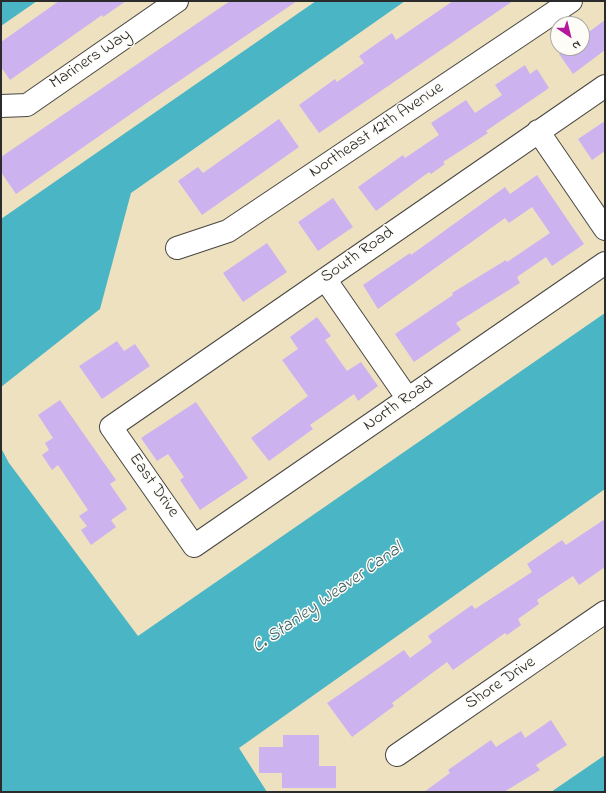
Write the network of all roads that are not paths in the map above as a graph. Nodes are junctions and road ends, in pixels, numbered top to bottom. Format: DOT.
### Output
graph roads {
  1 [pos="177,1"];
  2 [pos="571,1"];
  3 [pos="605,86"];
  4 [pos="1,106"];
  5 [pos="538,132"];
  6 [pos="605,229"];
  7 [pos="177,248"];
  8 [pos="605,263"];
  9 [pos="325,279"];
  10 [pos="408,399"];
  11 [pos="111,427"];
  12 [pos="194,546"];
  13 [pos="605,612"];
  14 [pos="397,755"];
  1 -- 4 [label="street, Mariners Way"];
  2 -- 7 [label="street, Northeast 12th Avenue"];
  3 -- 5 [label="street, South Road"];
  5 -- 6 [label="street"];
  5 -- 9 [label="street, South Road"];
  8 -- 10 [label="street, North Road"];
  9 -- 10 [label="street"];
  9 -- 11 [label="street, South Road"];
  10 -- 12 [label="street, North Road"];
  11 -- 12 [label="street, East Drive"];
  13 -- 14 [label="street, Shore Drive"];
}
